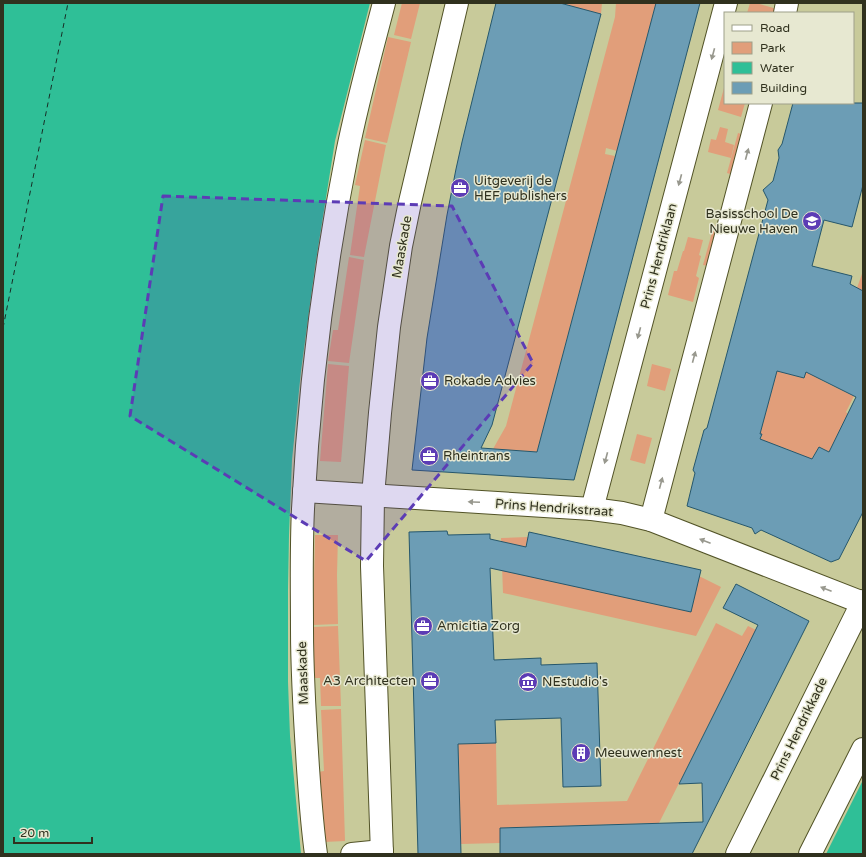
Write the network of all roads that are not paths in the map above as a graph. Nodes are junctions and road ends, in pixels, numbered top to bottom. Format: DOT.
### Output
graph roads {
  1 [pos="384,3"];
  2 [pos="457,3"];
  3 [pos="726,3"];
  4 [pos="761,104"];
  5 [pos="304,491"];
  6 [pos="373,496"];
  7 [pos="592,509"];
  8 [pos="651,520"];
  9 [pos="863,603"];
  10 [pos="863,749"];
  11 [pos="382,853"];
  12 [pos="316,854"];
  13 [pos="352,854"];
  14 [pos="737,854"];
  15 [pos="810,854"];
  1 -- 5 [label="street, Maaskade"];
  2 -- 6 [label="street, Maaskade"];
  3 -- 7 [label="street, Prins Hendriklaan, one-way"];
  8 -- 4 [label="street, one-way"];
  5 -- 6 [label="street"];
  5 -- 12 [label="street, Maaskade"];
  7 -- 6 [label="street, Prins Hendrikstraat, one-way"];
  6 -- 11 [label="street, Maaskade"];
  7 -- 8 [label="street, Prins Hendrikstraat"];
  9 -- 8 [label="street, Prins Hendrikstraat, one-way"];
  9 -- 14 [label="street, Prins Hendrikkade"];
  10 -- 15 [label="street"];
  11 -- 13 [label="street, Maaskade"];
}
